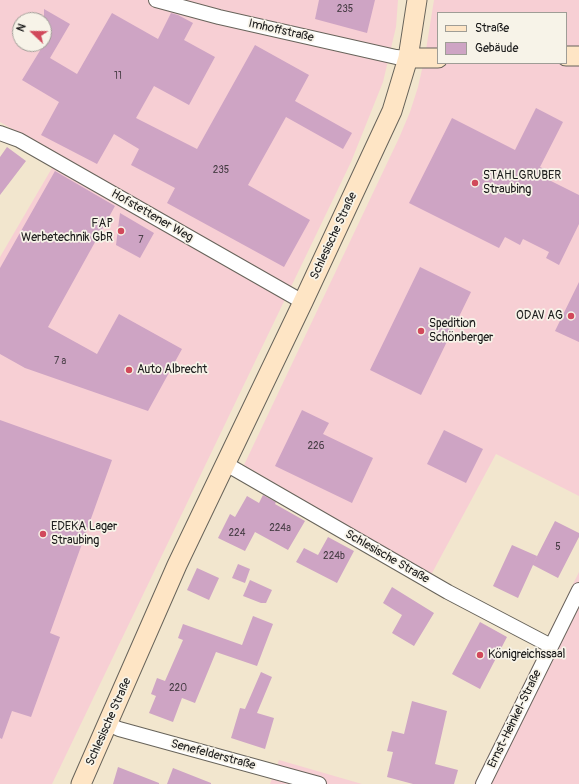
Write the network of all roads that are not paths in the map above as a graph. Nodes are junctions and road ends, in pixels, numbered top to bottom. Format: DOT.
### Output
graph roads {
  1 [pos="156,0"];
  2 [pos="416,0"];
  3 [pos="567,56"];
  4 [pos="579,56"];
  5 [pos="408,58"];
  6 [pos="437,58"];
  7 [pos="0,133"];
  8 [pos="303,302"];
  9 [pos="226,464"];
  10 [pos="579,590"];
  11 [pos="551,646"];
  12 [pos="108,724"];
  13 [pos="81,784"];
  14 [pos="319,784"];
  15 [pos="483,784"];
  1 -- 5 [label="street, Imhoffstraße"];
  2 -- 5 [label="street, Schlesische Straße"];
  3 -- 4 [label="street"];
  5 -- 6 [label="street"];
  5 -- 8 [label="street, Schlesische Straße"];
  7 -- 8 [label="street, Hofstettener Weg"];
  8 -- 9 [label="street, Schlesische Straße"];
  9 -- 11 [label="street, Schlesische Straße"];
  9 -- 12 [label="street, Schlesische Straße"];
  10 -- 11 [label="street, Ernst-Heinkel-Straße"];
  11 -- 15 [label="street, Ernst-Heinkel-Straße"];
  12 -- 13 [label="street, Schlesische Straße"];
  12 -- 14 [label="street, Senefelderstraße"];
}
